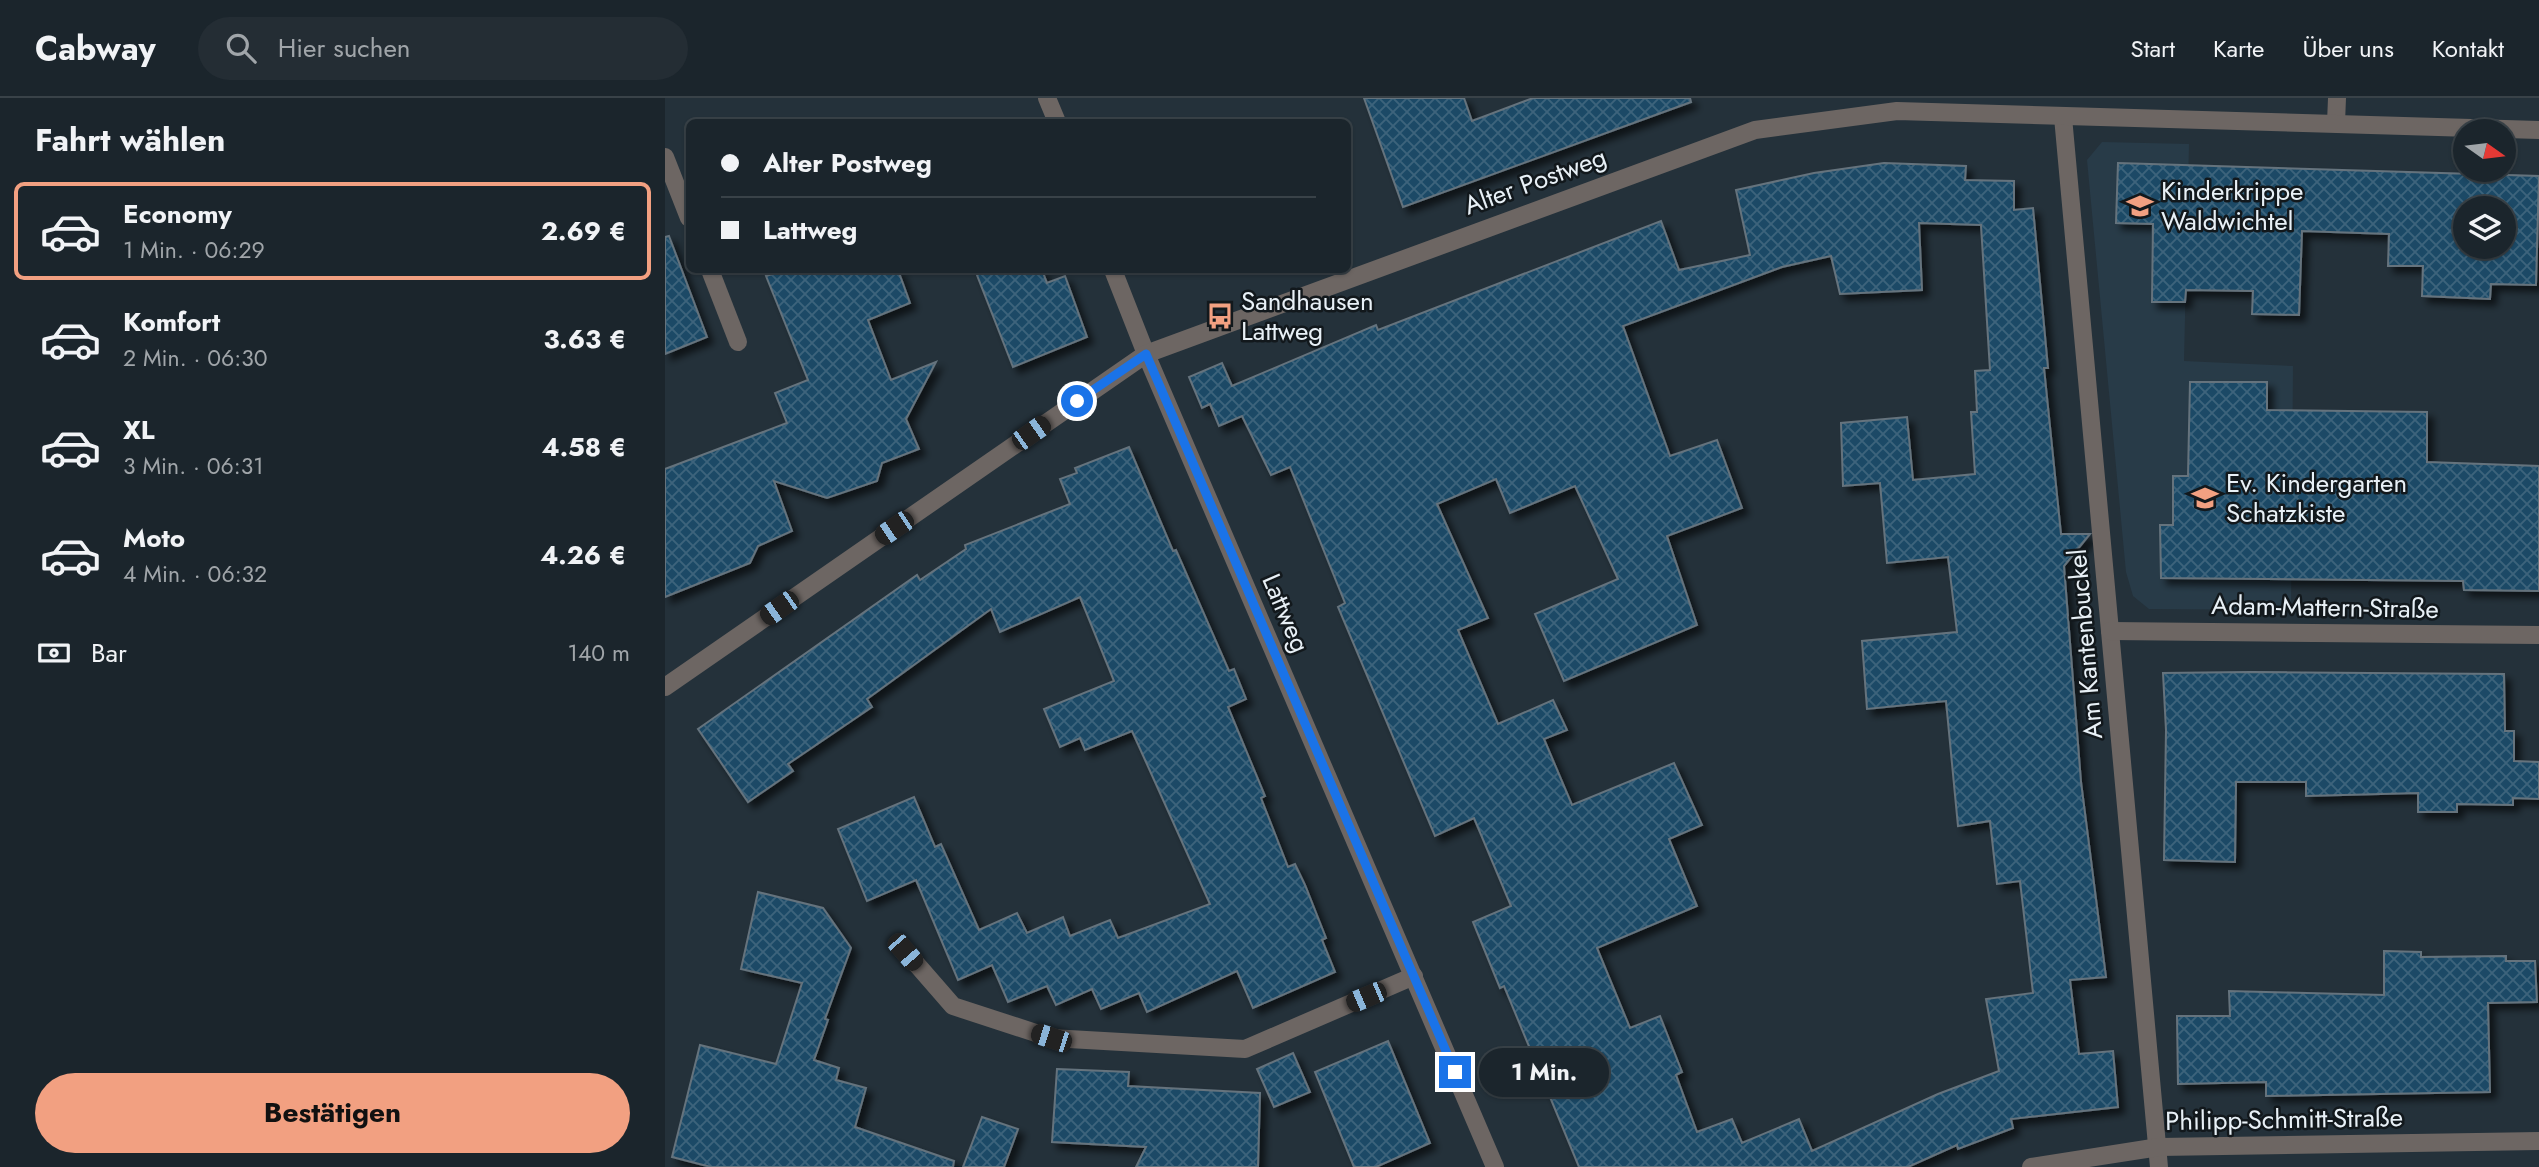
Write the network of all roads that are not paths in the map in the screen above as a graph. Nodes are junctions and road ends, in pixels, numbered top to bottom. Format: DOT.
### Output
graph roads {
  1 [pos="1047,98"];
  2 [pos="2337,98"];
  3 [pos="2063,117"];
  4 [pos="1056,119"];
  5 [pos="2336,124"];
  6 [pos="2539,130"];
  7 [pos="665,157"];
  8 [pos="686,210"];
  9 [pos="711,273"];
  10 [pos="1114,273"];
  11 [pos="738,342"];
  12 [pos="1146,354"];
  13 [pos="2110,631"];
  14 [pos="2539,635"];
  15 [pos="665,687"];
  16 [pos="905,952"];
  17 [pos="1414,976"];
  18 [pos="2539,1141"];
  19 [pos="2159,1147"];
  20 [pos="1495,1167"];
  21 [pos="2031,1167"];
  22 [pos="2159,1167"];
  1 -- 4 [label="street"];
  2 -- 5 [label="street"];
  3 -- 5 [label="street, Alter Postweg"];
  3 -- 12 [label="street, Alter Postweg"];
  3 -- 13 [label="street, Am Kantenbuckel"];
  5 -- 6 [label="street, Alter Postweg"];
  7 -- 8 [label="street"];
  9 -- 11 [label="street"];
  10 -- 12 [label="street, Lattweg"];
  12 -- 15 [label="street, Alter Postweg"];
  12 -- 17 [label="street, Lattweg"];
  13 -- 14 [label="street, Adam-Mattern-Straße"];
  13 -- 19 [label="street, Am Kantenbuckel"];
  16 -- 17 [label="street"];
  17 -- 20 [label="street, Lattweg"];
  18 -- 19 [label="street, Philipp-Schmitt-Straße"];
  19 -- 21 [label="street, Philipp-Schmitt-Straße"];
  19 -- 22 [label="street, Am Kantenbuckel"];
}
